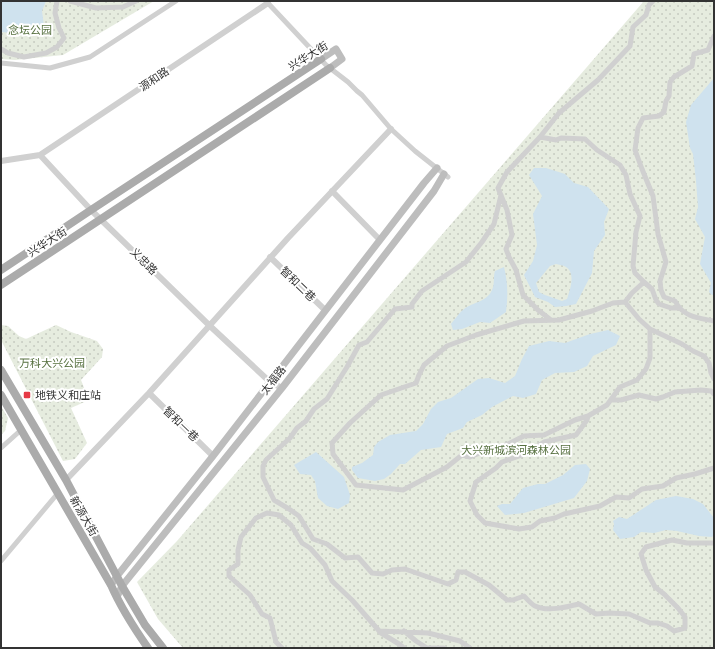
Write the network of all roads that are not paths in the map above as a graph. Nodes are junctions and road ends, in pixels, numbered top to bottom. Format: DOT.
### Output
graph roads {
  1 [pos="57,1"];
  2 [pos="70,1"];
  3 [pos="136,1"];
  4 [pos="176,1"];
  5 [pos="653,1"];
  6 [pos="267,2"];
  7 [pos="714,36"];
  8 [pos="1,49"];
  9 [pos="321,59"];
  10 [pos="1,63"];
  11 [pos="330,68"];
  12 [pos="391,129"];
  13 [pos="540,137"];
  14 [pos="40,156"];
  15 [pos="1,161"];
  16 [pos="437,168"];
  17 [pos="446,175"];
  18 [pos="332,191"];
  19 [pos="501,195"];
  20 [pos="91,210"];
  21 [pos="102,219"];
  22 [pos="380,240"];
  23 [pos="270,257"];
  24 [pos="3,269"];
  25 [pos="644,282"];
  26 [pos="1,285"];
  27 [pos="625,302"];
  28 [pos="678,308"];
  29 [pos="325,310"];
  30 [pos="551,320"];
  31 [pos="714,321"];
  32 [pos="210,326"];
  33 [pos="650,329"];
  34 [pos="1,370"];
  35 [pos="714,379"];
  36 [pos="270,382"];
  37 [pos="282,388"];
  38 [pos="149,393"];
  39 [pos="714,394"];
  40 [pos="1,395"];
  41 [pos="611,400"];
  42 [pos="588,416"];
  43 [pos="21,430"];
  44 [pos="40,435"];
  45 [pos="28,441"];
  46 [pos="1,448"];
  47 [pos="213,456"];
  48 [pos="714,468"];
  49 [pos="66,480"];
  50 [pos="58,493"];
  51 [pos="714,543"];
  52 [pos="1,561"];
  53 [pos="117,576"];
  54 [pos="111,585"];
  55 [pos="122,586"];
  56 [pos="117,597"];
  57 [pos="380,631"];
  58 [pos="404,631"];
  59 [pos="148,648"];
  60 [pos="163,648"];
  61 [pos="282,648"];
  62 [pos="404,648"];
  63 [pos="444,648"];
  64 [pos="470,648"];
  1 -- 8 [label="street"];
  2 -- 3 [label="street"];
  4 -- 10 [label="street"];
  5 -- 13 [label="street"];
  6 -- 9 [label="street"];
  6 -- 14 [label="street, 源和路"];
  7 -- 28 [label="street"];
  9 -- 11 [label="street"];
  9 -- 11 [label="main road, 兴华大街"];
  9 -- 20 [label="main road, 兴华大街"];
  11 -- 12 [label="street"];
  11 -- 21 [label="main road, 兴华大街"];
  12 -- 16 [label="street"];
  12 -- 18 [label="street"];
  13 -- 19 [label="street"];
  13 -- 25 [label="street"];
  14 -- 15 [label="street"];
  14 -- 20 [label="street, 义忠路"];
  16 -- 17 [label="street"];
  16 -- 22 [label="main road, 太福路"];
  17 -- 37 [label="main road, 太福路"];
  18 -- 22 [label="street"];
  18 -- 23 [label="street"];
  19 -- 30 [label="street"];
  19 -- 51 [label="street"];
  20 -- 21 [label="street, 义忠路"];
  20 -- 24 [label="main road, 兴华大街"];
  21 -- 26 [label="main road, 兴华大街"];
  21 -- 32 [label="street, 义忠路"];
  22 -- 29 [label="main road, 太福路"];
  23 -- 29 [label="street, 智和二巷"];
  23 -- 32 [label="street"];
  25 -- 27 [label="street"];
  25 -- 28 [label="street"];
  27 -- 30 [label="street"];
  27 -- 33 [label="street"];
  28 -- 31 [label="street"];
  29 -- 36 [label="main road, 太福路"];
  30 -- 42 [label="street"];
  32 -- 36 [label="street, 义忠路"];
  32 -- 38 [label="street"];
  33 -- 35 [label="street"];
  33 -- 41 [label="street"];
  34 -- 44 [label="main road"];
  36 -- 37 [label="street, 义忠路"];
  36 -- 47 [label="main road, 太福路"];
  37 -- 55 [label="main road, 太福路"];
  38 -- 47 [label="street, 智和一巷"];
  38 -- 49 [label="street"];
  39 -- 41 [label="street"];
  40 -- 43 [label="main road, 新源大街"];
  41 -- 42 [label="street"];
  42 -- 48 [label="street"];
  43 -- 45 [label="main road, 新源大街"];
  43 -- 46 [label="street"];
  44 -- 45 [label="main road"];
  44 -- 49 [label="main road"];
  45 -- 50 [label="main road, 新源大街"];
  47 -- 53 [label="main road, 太福路"];
  49 -- 53 [label="main road"];
  50 -- 52 [label="street"];
  50 -- 54 [label="main road, 新源大街"];
  53 -- 54 [label="main road, 太福路"];
  53 -- 55 [label="main road"];
  54 -- 56 [label="main road, 新源大街"];
  55 -- 56 [label="main road, 太福路"];
  55 -- 60 [label="main road"];
  56 -- 59 [label="main road, 新源大街"];
  57 -- 58 [label="street"];
  57 -- 61 [label="street"];
  57 -- 62 [label="street"];
  58 -- 63 [label="street"];
  58 -- 64 [label="street"];
}
